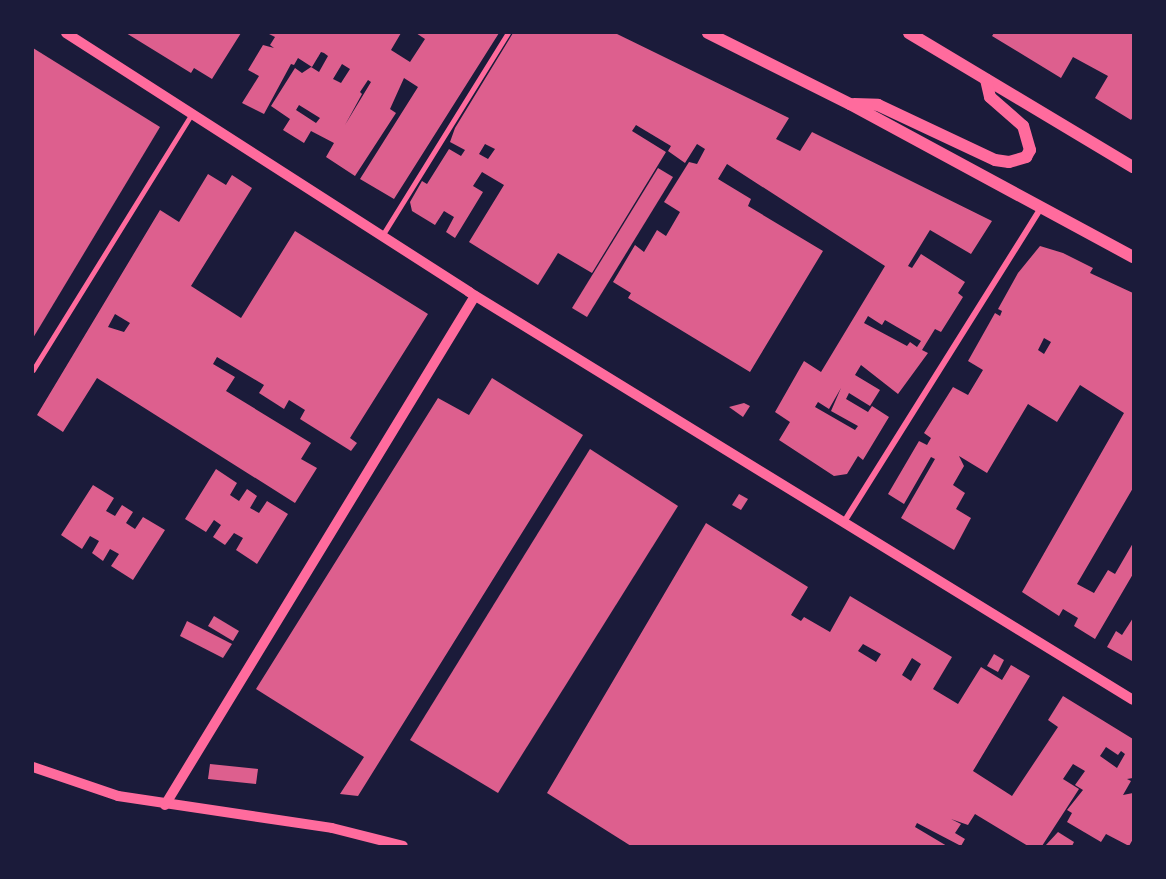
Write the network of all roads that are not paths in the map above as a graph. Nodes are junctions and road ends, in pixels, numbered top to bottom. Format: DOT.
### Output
graph roads {
  1 [pos="66,33"];
  2 [pos="508,33"];
  3 [pos="708,33"];
  4 [pos="917,35"];
  5 [pos="986,79"];
  6 [pos="850,104"];
  7 [pos="191,115"];
  8 [pos="1133,167"];
  9 [pos="1041,208"];
  10 [pos="382,236"];
  11 [pos="1133,257"];
  12 [pos="475,296"];
  13 [pos="33,370"];
  14 [pos="844,522"];
  15 [pos="1133,700"];
  16 [pos="33,767"];
  17 [pos="165,805"];
  18 [pos="403,846"];
  1 -- 7 [label="street"];
  2 -- 10 [label="lane"];
  3 -- 6 [label="main road"];
  4 -- 5 [label="main road"];
  5 -- 6 [label="main road"];
  5 -- 8 [label="main road"];
  6 -- 9 [label="main road"];
  7 -- 10 [label="street"];
  7 -- 13 [label="lane"];
  9 -- 11 [label="main road"];
  9 -- 14 [label="street"];
  10 -- 12 [label="street"];
  12 -- 14 [label="street"];
  12 -- 17 [label="street"];
  14 -- 15 [label="street"];
  16 -- 17 [label="street"];
  17 -- 18 [label="street"];
}
